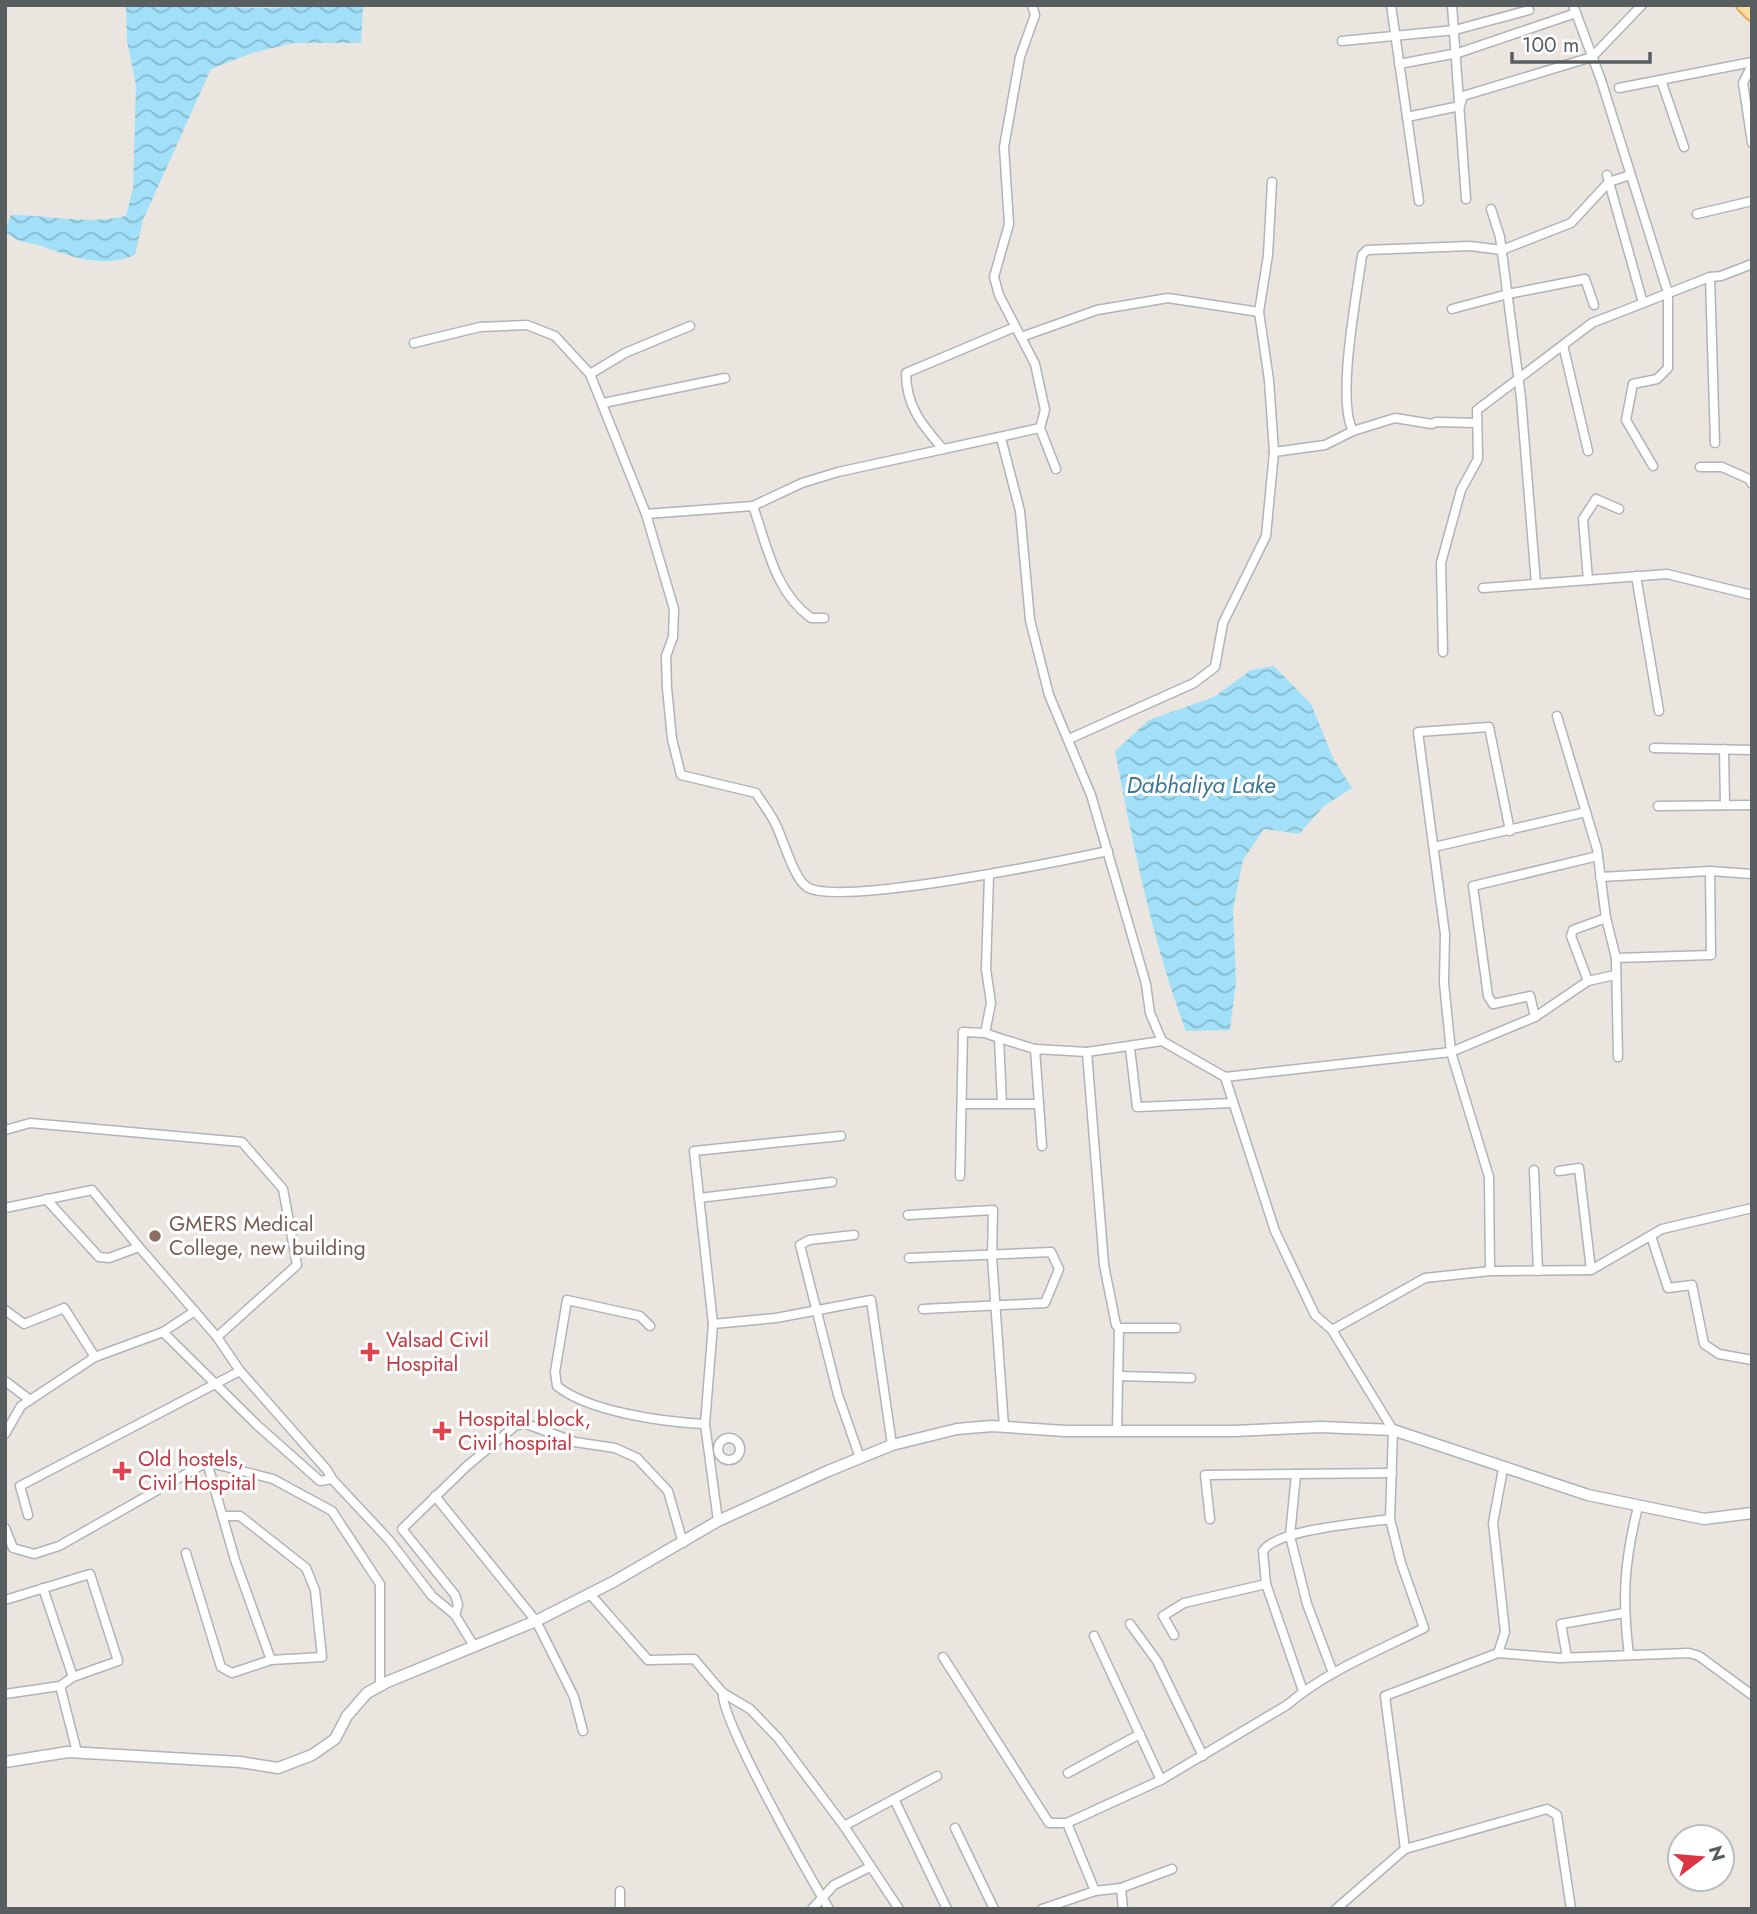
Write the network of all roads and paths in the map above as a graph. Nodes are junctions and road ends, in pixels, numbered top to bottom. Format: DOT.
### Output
graph roads {
  1 [pos="1032,5"];
  2 [pos="1391,5"];
  3 [pos="1452,5"];
  4 [pos="1642,5"];
  5 [pos="1575,9"];
  6 [pos="1529,10"];
  7 [pos="1455,30"];
  8 [pos="1396,36"];
  9 [pos="1342,41"];
  10 [pos="1458,53"];
  11 [pos="1592,57"];
  12 [pos="1399,64"];
  13 [pos="1752,64"];
  14 [pos="1661,80"];
  15 [pos="1619,88"];
  16 [pos="1461,106"];
  17 [pos="1407,117"];
  18 [pos="1752,143"];
  19 [pos="1684,147"];
  20 [pos="1630,175"];
  21 [pos="1608,179"];
  22 [pos="1272,182"];
  23 [pos="1466,199"];
  24 [pos="1419,201"];
  25 [pos="1752,201"];
  26 [pos="1490,209"];
  27 [pos="1697,214"];
  28 [pos="1502,250"];
  29 [pos="1752,264"];
  30 [pos="1710,276"];
  31 [pos="1668,293"];
  32 [pos="1508,294"];
  33 [pos="1643,303"];
  34 [pos="1594,305"];
  35 [pos="1452,309"];
  36 [pos="1259,312"];
  37 [pos="690,326"];
  38 [pos="1015,327"];
  39 [pos="1021,337"];
  40 [pos="414,342"];
  41 [pos="1563,345"];
  42 [pos="590,374"];
  43 [pos="725,378"];
  44 [pos="1518,380"];
  45 [pos="603,403"];
  46 [pos="1478,423"];
  47 [pos="1040,428"];
  48 [pos="1353,431"];
  49 [pos="1001,438"];
  50 [pos="1715,443"];
  51 [pos="943,449"];
  52 [pos="1274,452"];
  53 [pos="1588,452"];
  54 [pos="1653,466"];
  55 [pos="1700,467"];
  56 [pos="1056,469"];
  57 [pos="1752,484"];
  58 [pos="753,506"];
  59 [pos="1619,509"];
  60 [pos="646,514"];
  61 [pos="1636,576"];
  62 [pos="1588,580"];
  63 [pos="1536,584"];
  64 [pos="1483,588"];
  65 [pos="1752,595"];
  66 [pos="824,618"];
  67 [pos="1443,652"];
  68 [pos="1659,711"];
  69 [pos="1557,716"];
  70 [pos="1069,739"];
  71 [pos="1654,748"];
  72 [pos="1724,750"];
  73 [pos="1752,750"];
  74 [pos="1752,804"];
  75 [pos="1725,805"];
  76 [pos="1658,806"];
  77 [pos="1586,812"];
  78 [pos="1510,831"];
  79 [pos="1433,847"];
  80 [pos="1108,851"];
  81 [pos="1598,856"];
  82 [pos="1710,871"];
  83 [pos="1752,874"];
  84 [pos="989,876"];
  85 [pos="1600,877"];
  86 [pos="1606,918"];
  87 [pos="1616,958"];
  88 [pos="1615,975"];
  89 [pos="1588,981"];
  90 [pos="1535,1017"];
  91 [pos="985,1033"];
  92 [pos="999,1038"];
  93 [pos="1161,1041"];
  94 [pos="1130,1048"];
  95 [pos="1035,1049"];
  96 [pos="1087,1052"];
  97 [pos="1451,1052"];
  98 [pos="1618,1057"];
  99 [pos="1225,1077"];
  100 [pos="962,1104"];
  101 [pos="1002,1104"];
  102 [pos="1039,1104"];
  103 [pos="1233,1104"];
  104 [pos="5,1130"];
  105 [pos="841,1136"];
  106 [pos="1042,1146"];
  107 [pos="1534,1170"];
  108 [pos="1559,1171"];
  109 [pos="960,1176"];
  110 [pos="832,1182"];
  111 [pos="699,1198"];
  112 [pos="46,1199"];
  113 [pos="5,1208"];
  114 [pos="1752,1208"];
  115 [pos="908,1215"];
  116 [pos="854,1235"];
  117 [pos="1651,1236"];
  118 [pos="139,1247"];
  119 [pos="992,1253"];
  120 [pos="909,1258"];
  121 [pos="1591,1270"];
  122 [pos="1538,1271"];
  123 [pos="1490,1272"];
  124 [pos="996,1305"];
  125 [pos="923,1308"];
  126 [pos="5,1310"];
  127 [pos="815,1310"];
  128 [pos="195,1311"];
  129 [pos="713,1324"];
  130 [pos="650,1326"];
  131 [pos="1119,1328"];
  132 [pos="1176,1328"];
  133 [pos="1332,1330"];
  134 [pos="163,1332"];
  135 [pos="217,1337"];
  136 [pos="94,1357"];
  137 [pos="1752,1360"];
  138 [pos="240,1371"];
  139 [pos="1119,1376"];
  140 [pos="1191,1378"];
  141 [pos="5,1381"];
  142 [pos="216,1385"];
  143 [pos="30,1400"];
  144 [pos="705,1424"];
  145 [pos="1004,1427"];
  146 [pos="1393,1430"];
  147 [pos="1117,1431"];
  148 [pos="5,1434"];
  149 [pos="892,1446"];
  150 [pos="860,1458"];
  151 [pos="207,1462"];
  152 [pos="1503,1469"];
  153 [pos="1392,1473"];
  154 [pos="1296,1474"];
  155 [pos="332,1479"];
  156 [pos="435,1496"];
  157 [pos="1638,1507"];
  158 [pos="1752,1513"];
  159 [pos="28,1515"];
  160 [pos="223,1516"];
  161 [pos="1210,1519"];
  162 [pos="1390,1519"];
  163 [pos="718,1521"];
  164 [pos="5,1528"];
  165 [pos="1290,1535"];
  166 [pos="683,1543"];
  167 [pos="186,1553"];
  168 [pos="1266,1584"];
  169 [pos="43,1588"];
  170 [pos="590,1594"];
  171 [pos="5,1600"];
  172 [pos="1624,1613"];
  173 [pos="455,1615"];
  174 [pos="536,1621"];
  175 [pos="1130,1624"];
  176 [pos="1174,1635"];
  177 [pos="1094,1636"];
  178 [pos="474,1646"];
  179 [pos="1498,1653"];
  180 [pos="1629,1655"];
  181 [pos="943,1657"];
  182 [pos="1567,1657"];
  183 [pos="271,1660"];
  184 [pos="1333,1673"];
  185 [pos="73,1677"];
  186 [pos="60,1686"];
  187 [pos="380,1686"];
  188 [pos="1303,1691"];
  189 [pos="723,1693"];
  190 [pos="5,1695"];
  191 [pos="1752,1695"];
  192 [pos="583,1731"];
  193 [pos="1140,1734"];
  194 [pos="76,1752"];
  195 [pos="1203,1756"];
  196 [pos="5,1762"];
  197 [pos="1068,1773"];
  198 [pos="937,1776"];
  199 [pos="1161,1780"];
  200 [pos="894,1799"];
  201 [pos="1067,1823"];
  202 [pos="844,1826"];
  203 [pos="955,1828"];
  204 [pos="1405,1849"];
  205 [pos="870,1867"];
  206 [pos="1172,1869"];
  207 [pos="1121,1888"];
  208 [pos="620,1891"];
  209 [pos="1095,1891"];
  210 [pos="821,1896"];
  211 [pos="894,1907"];
  212 [pos="620,1909"];
  213 [pos="812,1909"];
  214 [pos="829,1909"];
  215 [pos="947,1909"];
  216 [pos="994,1909"];
  217 [pos="1042,1909"];
  218 [pos="1123,1909"];
  219 [pos="1336,1909"];
  220 [pos="1571,1909"];
  1 -- 38 [label="street"];
  2 -- 8 [label="street"];
  3 -- 7 [label="street"];
  4 -- 11 [label="street"];
  5 -- 10 [label="street"];
  5 -- 11 [label="street"];
  6 -- 7 [label="street"];
  7 -- 8 [label="street"];
  7 -- 10 [label="street"];
  8 -- 9 [label="street"];
  8 -- 12 [label="street"];
  10 -- 12 [label="street"];
  10 -- 16 [label="street"];
  11 -- 16 [label="street"];
  11 -- 20 [label="street"];
  12 -- 17 [label="street"];
  13 -- 14 [label="street"];
  13 -- 18 [label="street"];
  14 -- 15 [label="street"];
  14 -- 19 [label="street"];
  16 -- 17 [label="street"];
  16 -- 23 [label="street"];
  17 -- 24 [label="street"];
  20 -- 21 [label="street"];
  20 -- 31 [label="street"];
  21 -- 28 [label="street"];
  21 -- 33 [label="street"];
  22 -- 36 [label="street"];
  25 -- 27 [label="street"];
  26 -- 28 [label="street"];
  28 -- 32 [label="street"];
  28 -- 48 [label="street"];
  29 -- 30 [label="street"];
  30 -- 31 [label="street"];
  30 -- 50 [label="street"];
  31 -- 33 [label="street"];
  31 -- 54 [label="street"];
  32 -- 34 [label="street"];
  32 -- 35 [label="street"];
  32 -- 44 [label="street"];
  33 -- 41 [label="street"];
  36 -- 39 [label="street"];
  36 -- 52 [label="street"];
  37 -- 42 [label="street"];
  38 -- 39 [label="street"];
  38 -- 51 [label="street"];
  39 -- 47 [label="street"];
  40 -- 42 [label="street"];
  41 -- 44 [label="street"];
  41 -- 53 [label="street"];
  42 -- 45 [label="street"];
  43 -- 45 [label="street"];
  44 -- 46 [label="street"];
  44 -- 63 [label="street"];
  45 -- 60 [label="street"];
  46 -- 48 [label="street"];
  46 -- 67 [label="street"];
  47 -- 49 [label="street"];
  47 -- 56 [label="street"];
  48 -- 52 [label="street"];
  49 -- 51 [label="street"];
  49 -- 70 [label="street"];
  51 -- 58 [label="street"];
  52 -- 70 [label="street"];
  55 -- 57 [label="street"];
  58 -- 60 [label="street"];
  58 -- 66 [label="street"];
  59 -- 62 [label="street"];
  60 -- 84 [label="street"];
  61 -- 62 [label="street"];
  61 -- 65 [label="street"];
  61 -- 68 [label="street"];
  62 -- 63 [label="street"];
  63 -- 64 [label="street"];
  69 -- 77 [label="street"];
  70 -- 80 [label="street"];
  71 -- 72 [label="street"];
  72 -- 73 [label="street"];
  72 -- 75 [label="street"];
  74 -- 75 [label="street"];
  75 -- 76 [label="street"];
  77 -- 78 [label="street"];
  77 -- 81 [label="street"];
  78 -- 79 [label="street"];
  78 -- 79 [label="street"];
  79 -- 97 [label="street"];
  80 -- 84 [label="street"];
  80 -- 93 [label="street"];
  81 -- 85 [label="street"];
  81 -- 90 [label="street"];
  82 -- 83 [label="street"];
  82 -- 85 [label="street"];
  82 -- 87 [label="street"];
  84 -- 91 [label="street"];
  85 -- 86 [label="street"];
  86 -- 87 [label="street"];
  86 -- 89 [label="street"];
  87 -- 88 [label="street"];
  88 -- 89 [label="street"];
  88 -- 98 [label="street"];
  89 -- 90 [label="street"];
  90 -- 97 [label="street"];
  91 -- 92 [label="street"];
  91 -- 100 [label="street"];
  92 -- 95 [label="street"];
  92 -- 101 [label="street"];
  93 -- 94 [label="street"];
  93 -- 99 [label="street"];
  94 -- 96 [label="street"];
  94 -- 103 [label="street"];
  95 -- 96 [label="street"];
  95 -- 102 [label="street"];
  96 -- 131 [label="street"];
  97 -- 99 [label="street"];
  97 -- 123 [label="street"];
  99 -- 103 [label="street"];
  100 -- 101 [label="street"];
  100 -- 109 [label="street"];
  101 -- 102 [label="street"];
  102 -- 106 [label="street"];
  103 -- 133 [label="street"];
  104 -- 135 [label="street"];
  105 -- 111 [label="street"];
  107 -- 122 [label="street"];
  108 -- 121 [label="street"];
  110 -- 111 [label="street"];
  111 -- 129 [label="street"];
  112 -- 113 [label="street"];
  112 -- 118 [label="street"];
  112 -- 118 [label="street"];
  114 -- 117 [label="street"];
  115 -- 119 [label="street"];
  116 -- 127 [label="street"];
  117 -- 121 [label="street"];
  117 -- 137 [label="street"];
  118 -- 128 [label="street"];
  119 -- 120 [label="street"];
  119 -- 124 [label="street"];
  119 -- 124 [label="street"];
  121 -- 122 [label="street"];
  122 -- 123 [label="street"];
  123 -- 133 [label="street"];
  124 -- 125 [label="street"];
  124 -- 145 [label="street"];
  126 -- 136 [label="street"];
  127 -- 129 [label="street"];
  127 -- 149 [label="street"];
  127 -- 150 [label="street"];
  128 -- 134 [label="street"];
  128 -- 135 [label="street"];
  129 -- 144 [label="street"];
  130 -- 144 [label="street"];
  131 -- 132 [label="street"];
  131 -- 139 [label="street"];
  133 -- 146 [label="street"];
  134 -- 136 [label="street"];
  134 -- 142 [label="street"];
  135 -- 138 [label="street"];
  136 -- 143 [label="street"];
  138 -- 142 [label="street"];
  138 -- 155 [label="street"];
  139 -- 140 [label="street"];
  139 -- 147 [label="street"];
  141 -- 143 [label="street"];
  142 -- 155 [label="street"];
  142 -- 159 [label="street"];
  143 -- 148 [label="street"];
  144 -- 163 [label="street"];
  145 -- 147 [label="street"];
  145 -- 149 [label="street"];
  146 -- 147 [label="street"];
  146 -- 152 [label="street"];
  146 -- 153 [label="street"];
  149 -- 150 [label="street"];
  150 -- 163 [label="street"];
  151 -- 160 [label="street"];
  151 -- 164 [label="street"];
  151 -- 187 [label="street"];
  152 -- 157 [label="street"];
  152 -- 179 [label="street"];
  153 -- 154 [label="street"];
  153 -- 162 [label="street"];
  154 -- 161 [label="street"];
  154 -- 165 [label="street"];
  155 -- 173 [label="street"];
  156 -- 166 [label="street"];
  156 -- 173 [label="street"];
  156 -- 174 [label="street"];
  157 -- 158 [label="street"];
  157 -- 172 [label="street"];
  160 -- 183 [label="street"];
  160 -- 183 [label="street"];
  162 -- 165 [label="street"];
  162 -- 184 [label="street"];
  163 -- 166 [label="street"];
  165 -- 168 [label="street"];
  165 -- 184 [label="street"];
  166 -- 170 [label="street"];
  167 -- 183 [label="street"];
  168 -- 176 [label="street"];
  168 -- 188 [label="street"];
  169 -- 171 [label="street"];
  169 -- 185 [label="street"];
  169 -- 185 [label="street"];
  170 -- 174 [label="street"];
  170 -- 189 [label="street"];
  172 -- 180 [label="street"];
  172 -- 182 [label="street"];
  173 -- 178 [label="street"];
  174 -- 178 [label="street"];
  174 -- 192 [label="street"];
  175 -- 195 [label="street"];
  177 -- 193 [label="street"];
  178 -- 187 [label="street"];
  179 -- 182 [label="street"];
  179 -- 204 [label="street"];
  180 -- 182 [label="street"];
  180 -- 191 [label="street"];
  181 -- 201 [label="street"];
  184 -- 188 [label="street"];
  185 -- 186 [label="street"];
  186 -- 190 [label="street"];
  186 -- 194 [label="street"];
  187 -- 194 [label="street"];
  188 -- 195 [label="street"];
  189 -- 202 [label="street"];
  189 -- 210 [label="street"];
  193 -- 197 [label="street"];
  193 -- 199 [label="street"];
  194 -- 196 [label="street"];
  195 -- 199 [label="street"];
  198 -- 200 [label="street"];
  199 -- 201 [label="street"];
  200 -- 202 [label="street"];
  200 -- 215 [label="street"];
  201 -- 209 [label="street"];
  202 -- 205 [label="street"];
  203 -- 216 [label="street"];
  204 -- 219 [label="street"];
  204 -- 220 [label="street"];
  205 -- 210 [label="street"];
  205 -- 211 [label="street"];
  206 -- 207 [label="street"];
  207 -- 209 [label="street"];
  207 -- 218 [label="street"];
  208 -- 212 [label="street"];
  209 -- 217 [label="street"];
  210 -- 213 [label="street"];
  210 -- 214 [label="street"];
}
